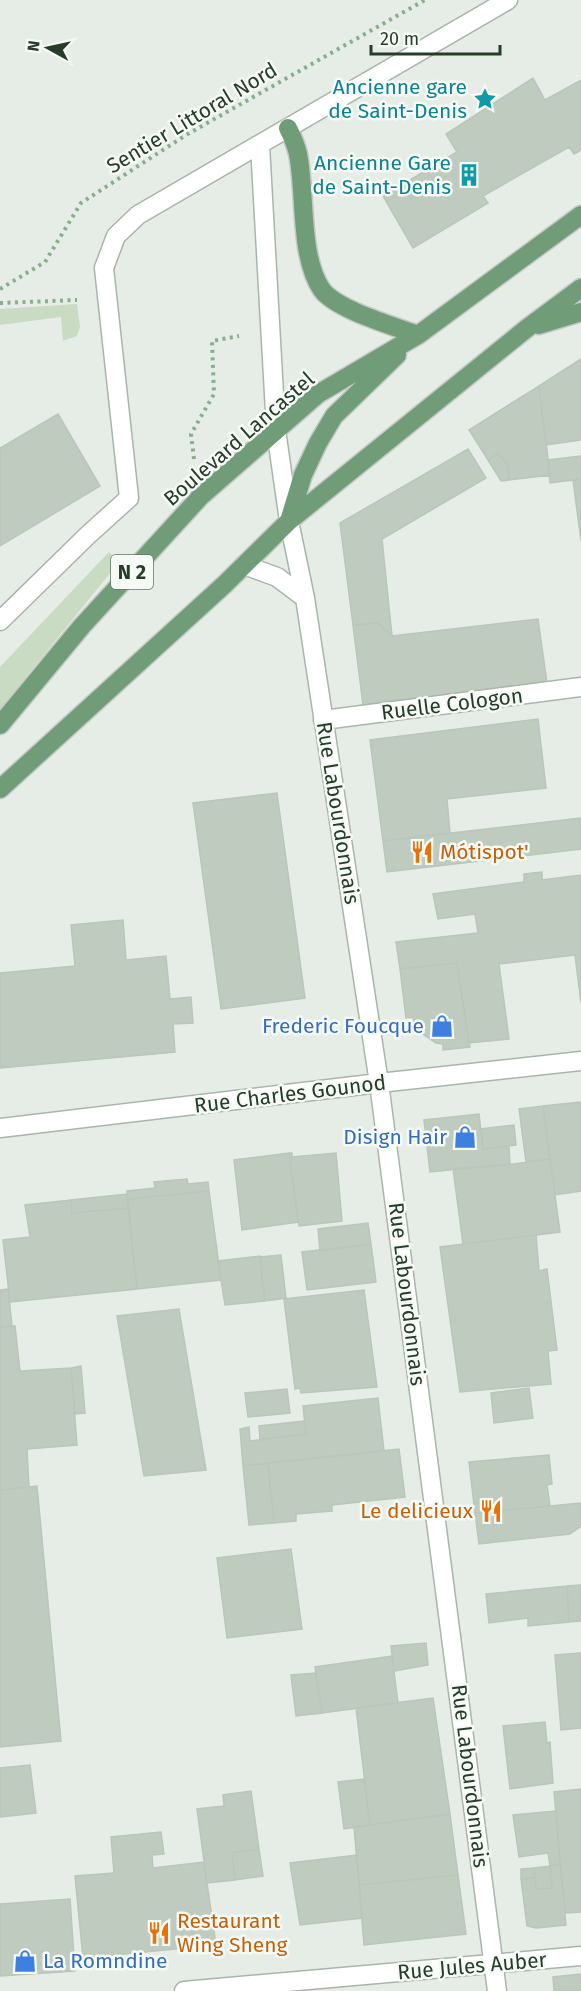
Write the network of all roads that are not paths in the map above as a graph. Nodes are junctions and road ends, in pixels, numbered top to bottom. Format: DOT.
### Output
graph roads {
  1 [pos="508,0"];
  2 [pos="288,128"];
  3 [pos="260,145"];
  4 [pos="581,215"];
  5 [pos="581,288"];
  6 [pos="581,312"];
  7 [pos="526,329"];
  8 [pos="418,335"];
  9 [pos="276,430"];
  10 [pos="289,521"];
  11 [pos="244,565"];
  12 [pos="305,598"];
  13 [pos="0,621"];
  14 [pos="581,687"];
  15 [pos="323,720"];
  16 [pos="0,725"];
  17 [pos="0,789"];
  18 [pos="581,1061"];
  19 [pos="379,1083"];
  20 [pos="0,1128"];
  21 [pos="581,1956"];
  22 [pos="494,1964"];
  23 [pos="184,1991"];
  24 [pos="498,1991"];
  1 -- 2 [label="street"];
  2 -- 3 [label="street"];
  2 -- 8 [label="main road"];
  3 -- 9 [label="street, Rue Labourdonnais"];
  3 -- 13 [label="street"];
  4 -- 8 [label="main road, Boulevard Lancastel / N 2"];
  5 -- 7 [label="main road"];
  6 -- 7 [label="main road"];
  7 -- 10 [label="main road"];
  8 -- 9 [label="main road, Boulevard Lancastel / N 2"];
  8 -- 10 [label="main road"];
  9 -- 10 [label="street, Rue Labourdonnais"];
  9 -- 16 [label="main road, Boulevard Lancastel / N 2"];
  10 -- 11 [label="main road"];
  10 -- 12 [label="street, Rue Labourdonnais"];
  11 -- 12 [label="street"];
  11 -- 17 [label="main road"];
  12 -- 15 [label="street, Rue Labourdonnais"];
  14 -- 15 [label="street, Ruelle Cologon"];
  15 -- 19 [label="street, Rue Labourdonnais"];
  18 -- 19 [label="street, Rue Charles Gounod"];
  19 -- 20 [label="street, Rue Charles Gounod"];
  19 -- 22 [label="street, Rue Labourdonnais"];
  21 -- 22 [label="street, Rue Jules Auber"];
  22 -- 23 [label="street, Rue Jules Auber"];
  22 -- 24 [label="street, Rue Labourdonnais"];
}
